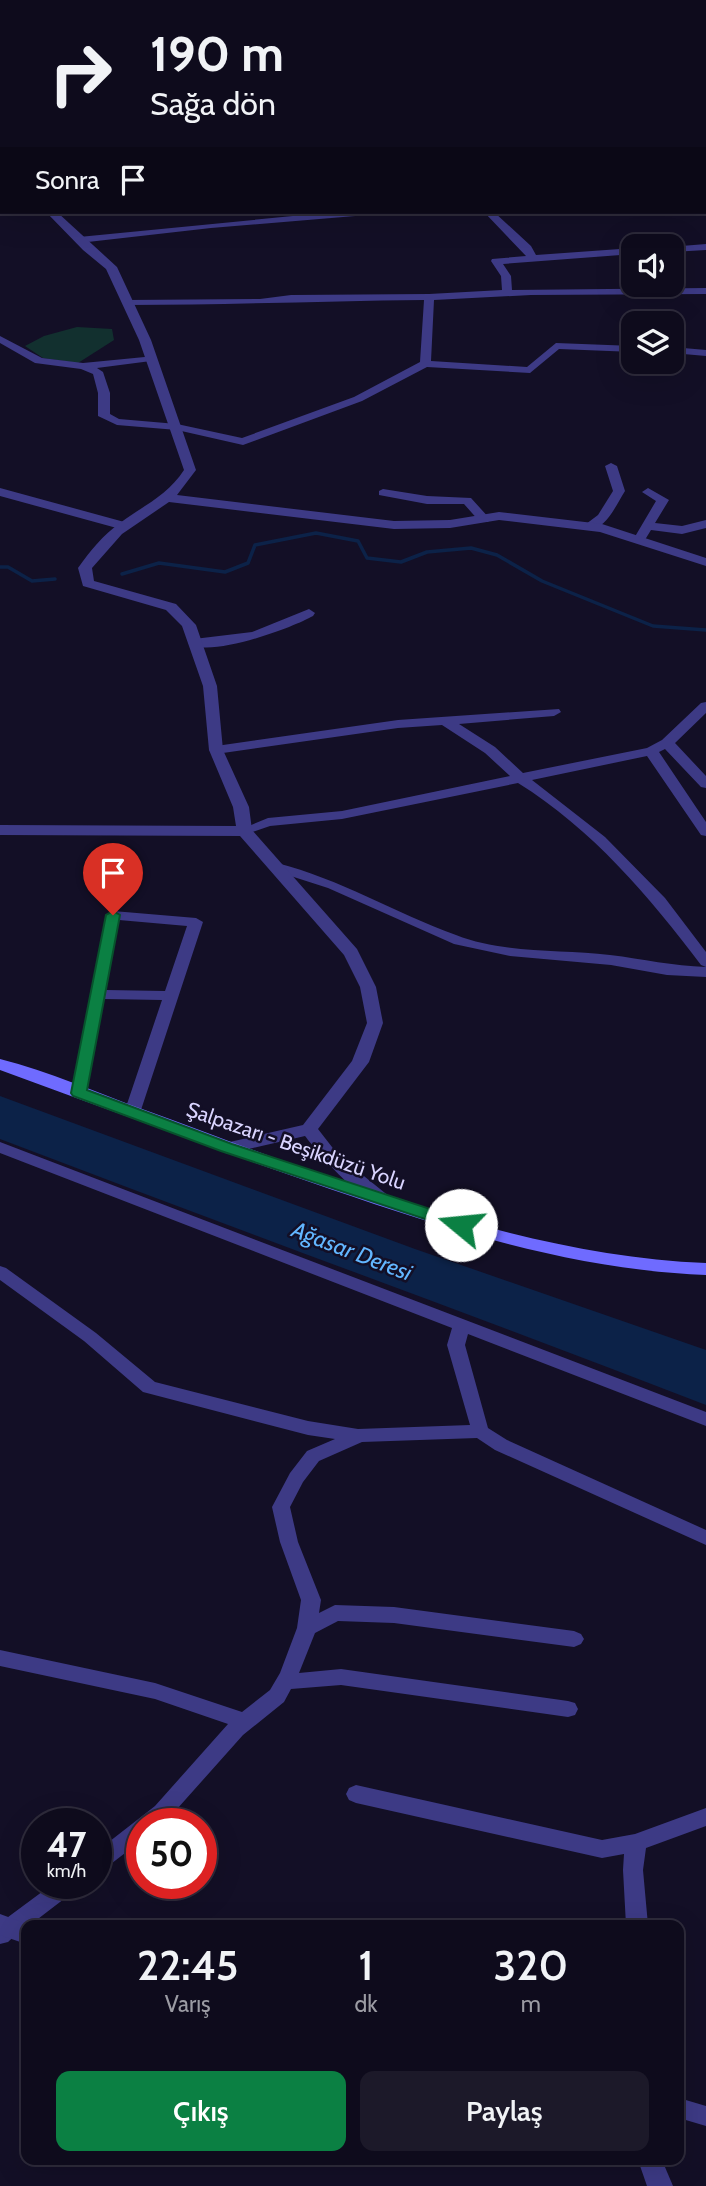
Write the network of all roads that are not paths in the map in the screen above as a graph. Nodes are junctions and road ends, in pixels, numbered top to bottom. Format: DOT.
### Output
graph roads {
  1 [pos="59,214"];
  2 [pos="331,214"];
  3 [pos="491,214"];
  4 [pos="79,240"];
  5 [pos="706,247"];
  6 [pos="684,248"];
  7 [pos="621,252"];
  8 [pos="534,260"];
  9 [pos="706,292"];
  10 [pos="507,293"];
  11 [pos="429,297"];
  12 [pos="129,302"];
  13 [pos="0,339"];
  14 [pos="621,348"];
  15 [pos="684,351"];
  16 [pos="706,352"];
  17 [pos="151,358"];
  18 [pos="425,364"];
  19 [pos="83,366"];
  20 [pos="177,427"];
  21 [pos="611,466"];
  22 [pos="0,492"];
  23 [pos="648,492"];
  24 [pos="383,493"];
  25 [pos="167,498"];
  26 [pos="484,519"];
  27 [pos="706,524"];
  28 [pos="124,526"];
  29 [pos="647,526"];
  30 [pos="590,527"];
  31 [pos="639,540"];
  32 [pos="706,562"];
  33 [pos="309,613"];
  34 [pos="194,643"];
  35 [pos="706,706"];
  36 [pos="554,712"];
  37 [pos="445,720"];
  38 [pos="667,743"];
  39 [pos="216,750"];
  40 [pos="651,751"];
  41 [pos="520,778"];
  42 [pos="706,784"];
  43 [pos="0,830"];
  44 [pos="244,831"];
  45 [pos="706,832"];
  46 [pos="277,867"];
  47 [pos="706,962"];
  48 [pos="706,972"];
  49 [pos="96,994"];
  50 [pos="170,996"];
  51 [pos="0,1064"];
  52 [pos="79,1093"];
  53 [pos="132,1112"];
  54 [pos="309,1129"];
  55 [pos="0,1147"];
  56 [pos="227,1148"];
  57 [pos="384,1200"];
  58 [pos="706,1269"];
  59 [pos="0,1272"];
  60 [pos="462,1325"];
  61 [pos="706,1419"];
  62 [pos="480,1431"];
  63 [pos="360,1435"];
  64 [pos="706,1538"];
  65 [pos="307,1628"];
  66 [pos="574,1639"];
  67 [pos="0,1658"];
  68 [pos="285,1682"];
  69 [pos="568,1709"];
  70 [pos="245,1722"];
  71 [pos="356,1794"];
  72 [pos="166,1808"];
  73 [pos="706,1817"];
  74 [pos="126,1841"];
  75 [pos="636,1843"];
  76 [pos="112,1851"];
  77 [pos="49,1899"];
  78 [pos="22,1920"];
  79 [pos="637,1920"];
  80 [pos="684,2109"];
  81 [pos="706,2116"];
  82 [pos="652,2165"];
  83 [pos="660,2186"];
  1 -- 4 [label="street"];
  2 -- 4 [label="street"];
  3 -- 8 [label="street"];
  4 -- 12 [label="street"];
  5 -- 6 [label="street"];
  7 -- 8 [label="street"];
  8 -- 10 [label="street"];
  9 -- 10 [label="street"];
  10 -- 11 [label="street"];
  11 -- 12 [label="street"];
  11 -- 18 [label="street"];
  12 -- 17 [label="street"];
  13 -- 19 [label="street"];
  14 -- 18 [label="street"];
  15 -- 16 [label="street"];
  17 -- 19 [label="street"];
  17 -- 20 [label="street"];
  18 -- 20 [label="street"];
  19 -- 20 [label="street"];
  20 -- 25 [label="street"];
  21 -- 30 [label="street"];
  22 -- 28 [label="street"];
  23 -- 29 [label="street"];
  24 -- 26 [label="street"];
  25 -- 26 [label="street"];
  25 -- 28 [label="street"];
  26 -- 30 [label="street"];
  27 -- 29 [label="street"];
  28 -- 34 [label="street"];
  29 -- 31 [label="street"];
  30 -- 31 [label="street"];
  31 -- 32 [label="street"];
  33 -- 34 [label="street"];
  34 -- 39 [label="street"];
  35 -- 38 [label="street"];
  36 -- 37 [label="street"];
  37 -- 39 [label="street"];
  37 -- 41 [label="street"];
  38 -- 40 [label="street"];
  38 -- 42 [label="street"];
  39 -- 44 [label="street"];
  40 -- 41 [label="street"];
  40 -- 45 [label="street"];
  41 -- 44 [label="street"];
  41 -- 47 [label="street"];
  43 -- 44 [label="street"];
  44 -- 46 [label="street"];
  46 -- 48 [label="street"];
  46 -- 54 [label="street"];
  49 -- 50 [label="street"];
  49 -- 50 [label="street"];
  49 -- 52 [label="street"];
  50 -- 53 [label="street"];
  51 -- 52 [label="main road, Şalpazarı - Beşikdüzü Yolu"];
  52 -- 53 [label="main road, Şalpazarı - Beşikdüzü Yolu"];
  53 -- 56 [label="main road, Şalpazarı - Beşikdüzü Yolu"];
  54 -- 56 [label="street"];
  54 -- 57 [label="street"];
  55 -- 60 [label="street"];
  56 -- 57 [label="main road, Şalpazarı - Beşikdüzü Yolu"];
  57 -- 58 [label="main road, Şalpazarı - Beşikdüzü Yolu"];
  59 -- 63 [label="street"];
  60 -- 61 [label="street"];
  60 -- 62 [label="street"];
  62 -- 63 [label="street"];
  62 -- 64 [label="street"];
  63 -- 65 [label="street"];
  65 -- 66 [label="street"];
  65 -- 68 [label="street"];
  67 -- 70 [label="street"];
  68 -- 69 [label="street"];
  68 -- 70 [label="street"];
  70 -- 72 [label="street"];
  71 -- 75 [label="street"];
  73 -- 75 [label="street"];
  74 -- 76 [label="street"];
  75 -- 79 [label="street"];
  77 -- 78 [label="street"];
  80 -- 81 [label="street"];
  82 -- 83 [label="street"];
}
